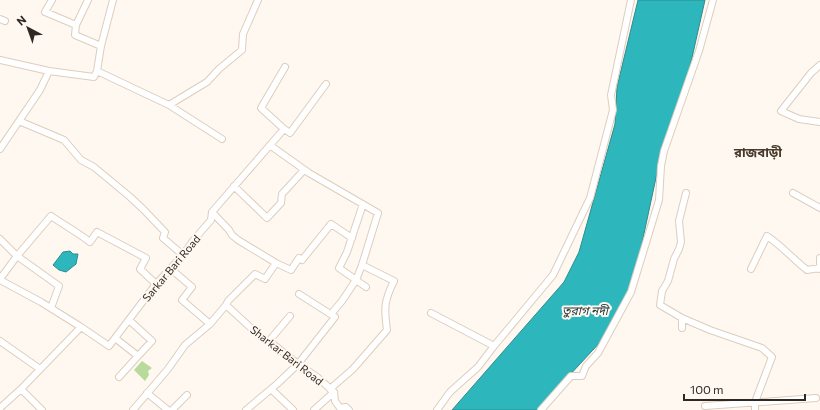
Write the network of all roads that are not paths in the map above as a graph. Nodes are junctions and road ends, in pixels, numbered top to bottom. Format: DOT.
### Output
graph roads {
  1 [pos="52,0"];
  2 [pos="88,0"];
  3 [pos="113,0"];
  4 [pos="258,0"];
  5 [pos="631,0"];
  6 [pos="713,0"];
  7 [pos="76,25"];
  8 [pos="101,46"];
  9 [pos="0,60"];
  10 [pos="820,65"];
  11 [pos="286,67"];
  12 [pos="49,71"];
  13 [pos="97,71"];
  14 [pos="326,84"];
  15 [pos="169,106"];
  16 [pos="19,121"];
  17 [pos="820,122"];
  18 [pos="284,129"];
  19 [pos="222,139"];
  20 [pos="271,146"];
  21 [pos="0,149"];
  22 [pos="304,170"];
  23 [pos="234,186"];
  24 [pos="686,193"];
  25 [pos="793,193"];
  26 [pos="363,204"];
  27 [pos="820,208"];
  28 [pos="212,212"];
  29 [pos="352,238"];
  30 [pos="0,239"];
  31 [pos="183,255"];
  32 [pos="17,256"];
  33 [pos="820,258"];
  34 [pos="276,263"];
  35 [pos="362,265"];
  36 [pos="820,268"];
  37 [pos="170,269"];
  38 [pos="751,269"];
  39 [pos="0,280"];
  40 [pos="356,280"];
  41 [pos="156,284"];
  42 [pos="366,287"];
  43 [pos="299,294"];
  44 [pos="226,305"];
  45 [pos="51,308"];
  46 [pos="431,313"];
  47 [pos="330,314"];
  48 [pos="290,316"];
  49 [pos="682,318"];
  50 [pos="129,320"];
  51 [pos="210,324"];
  52 [pos="81,326"];
  53 [pos="682,328"];
  54 [pos="115,338"];
  55 [pos="0,341"];
  56 [pos="269,341"];
  57 [pos="494,346"];
  58 [pos="138,356"];
  59 [pos="298,364"];
  60 [pos="40,369"];
  61 [pos="119,378"];
  62 [pos="21,389"];
  63 [pos="271,389"];
  64 [pos="332,390"];
  65 [pos="147,393"];
  66 [pos="186,395"];
  67 [pos="816,398"];
  68 [pos="755,402"];
  69 [pos="705,406"];
  70 [pos="0,408"];
  71 [pos="39,409"];
  72 [pos="133,410"];
  73 [pos="168,410"];
  74 [pos="172,410"];
  75 [pos="246,410"];
  76 [pos="293,410"];
  77 [pos="314,410"];
  78 [pos="350,410"];
  79 [pos="437,410"];
  80 [pos="540,410"];
  81 [pos="755,410"];
  1 -- 7 [label="street"];
  2 -- 7 [label="street"];
  3 -- 8 [label="street"];
  4 -- 15 [label="street"];
  5 -- 57 [label="street"];
  6 -- 80 [label="street"];
  7 -- 8 [label="street"];
  8 -- 13 [label="street"];
  9 -- 12 [label="street"];
  10 -- 17 [label="street"];
  11 -- 18 [label="street"];
  12 -- 13 [label="street"];
  12 -- 16 [label="street"];
  13 -- 15 [label="street"];
  14 -- 18 [label="street, Sarkar Bari Road"];
  15 -- 19 [label="street"];
  16 -- 21 [label="street"];
  16 -- 31 [label="street"];
  18 -- 20 [label="street, Sarkar Bari Road"];
  20 -- 22 [label="street"];
  20 -- 23 [label="street, Sarkar Bari Road"];
  22 -- 23 [label="street"];
  22 -- 26 [label="street"];
  23 -- 28 [label="street, Sarkar Bari Road"];
  24 -- 49 [label="street"];
  25 -- 27 [label="street"];
  26 -- 29 [label="street"];
  26 -- 35 [label="street"];
  28 -- 31 [label="street, Sarkar Bari Road"];
  28 -- 34 [label="street"];
  29 -- 34 [label="street"];
  29 -- 40 [label="street"];
  30 -- 32 [label="street"];
  31 -- 37 [label="street, Sarkar Bari Road"];
  32 -- 39 [label="street"];
  32 -- 41 [label="street"];
  32 -- 45 [label="street"];
  33 -- 36 [label="street"];
  34 -- 44 [label="street"];
  35 -- 40 [label="street"];
  35 -- 64 [label="street"];
  36 -- 38 [label="street"];
  37 -- 41 [label="street, Sarkar Bari Road"];
  37 -- 51 [label="street"];
  39 -- 45 [label="street"];
  40 -- 42 [label="street"];
  40 -- 47 [label="street"];
  41 -- 50 [label="street, Sarkar Bari Road"];
  43 -- 47 [label="street"];
  44 -- 51 [label="street"];
  44 -- 56 [label="street, Sharkar Bari Road"];
  45 -- 52 [label="street"];
  46 -- 57 [label="street"];
  47 -- 59 [label="street"];
  48 -- 56 [label="street"];
  49 -- 53 [label="street"];
  49 -- 68 [label="street"];
  50 -- 54 [label="street, Sarkar Bari Road"];
  50 -- 58 [label="street"];
  51 -- 65 [label="street"];
  52 -- 54 [label="street"];
  52 -- 60 [label="street"];
  54 -- 58 [label="street"];
  55 -- 60 [label="street"];
  56 -- 59 [label="street, Sharkar Bari Road"];
  57 -- 79 [label="street"];
  58 -- 61 [label="street"];
  59 -- 63 [label="street"];
  59 -- 64 [label="street, Sharkar Bari Road"];
  60 -- 62 [label="street"];
  62 -- 70 [label="street"];
  62 -- 71 [label="street"];
  63 -- 75 [label="street"];
  63 -- 76 [label="street"];
  64 -- 77 [label="street"];
  64 -- 78 [label="street, Sharkar Bari Road"];
  65 -- 72 [label="street"];
  65 -- 73 [label="street"];
  66 -- 74 [label="street"];
  67 -- 68 [label="street"];
  68 -- 69 [label="street"];
  68 -- 81 [label="street"];
}
